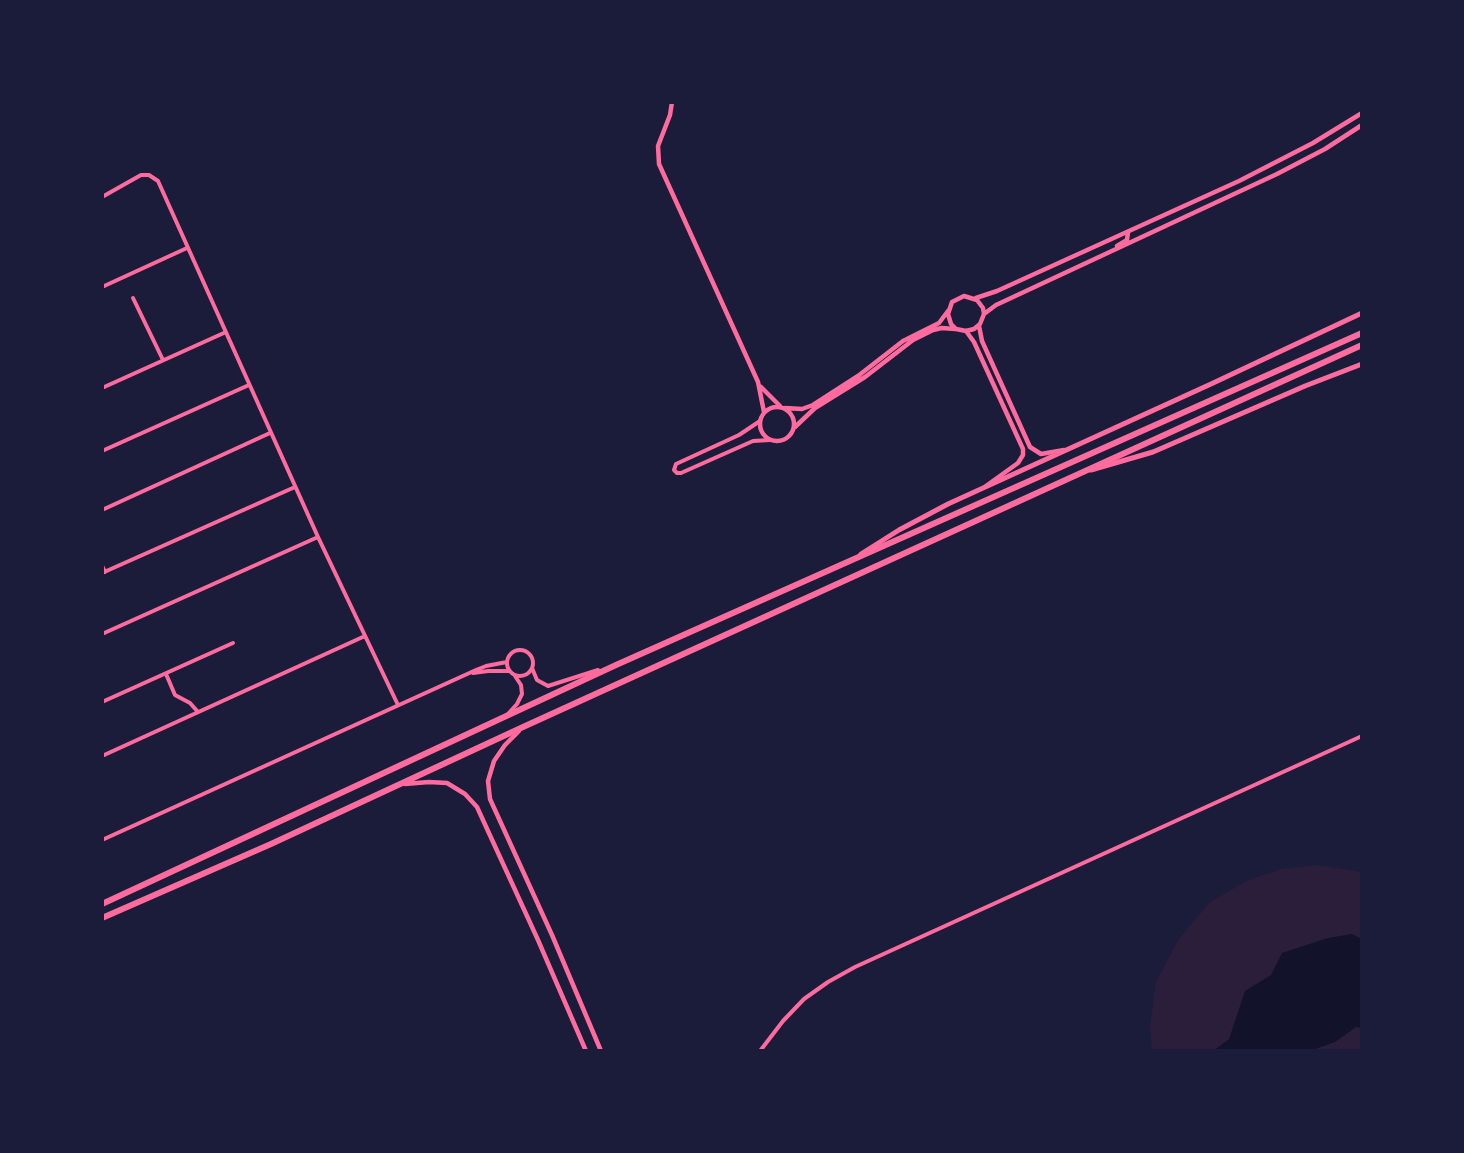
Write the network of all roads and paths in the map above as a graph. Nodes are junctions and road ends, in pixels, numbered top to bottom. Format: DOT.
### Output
graph roads {
  1 [pos="672,102"];
  2 [pos="1362,113"];
  3 [pos="1362,124"];
  4 [pos="102,197"];
  5 [pos="1128,232"];
  6 [pos="188,248"];
  7 [pos="1108,253"];
  8 [pos="102,287"];
  9 [pos="134,298"];
  10 [pos="975,298"];
  11 [pos="948,311"];
  12 [pos="1362,313"];
  13 [pos="984,314"];
  14 [pos="980,324"];
  15 [pos="956,329"];
  16 [pos="966,331"];
  17 [pos="225,332"];
  18 [pos="1362,333"];
  19 [pos="1362,345"];
  20 [pos="163,360"];
  21 [pos="1362,364"];
  22 [pos="758,382"];
  23 [pos="249,384"];
  24 [pos="102,387"];
  25 [pos="783,408"];
  26 [pos="764,412"];
  27 [pos="760,421"];
  28 [pos="795,427"];
  29 [pos="270,433"];
  30 [pos="770,440"];
  31 [pos="1067,450"];
  32 [pos="102,451"];
  33 [pos="1081,472"];
  34 [pos="295,487"];
  35 [pos="985,487"];
  36 [pos="102,510"];
  37 [pos="318,537"];
  38 [pos="852,559"];
  39 [pos="102,566"];
  40 [pos="103,572"];
  41 [pos="102,634"];
  42 [pos="364,636"];
  43 [pos="233,643"];
  44 [pos="507,662"];
  45 [pos="616,665"];
  46 [pos="532,668"];
  47 [pos="509,671"];
  48 [pos="166,674"];
  49 [pos="467,675"];
  50 [pos="515,676"];
  51 [pos="102,702"];
  52 [pos="398,705"];
  53 [pos="198,712"];
  54 [pos="508,715"];
  55 [pos="523,727"];
  56 [pos="1362,736"];
  57 [pos="102,756"];
  58 [pos="399,784"];
  59 [pos="102,840"];
  60 [pos="102,904"];
  61 [pos="102,918"];
  62 [pos="586,1051"];
  63 [pos="601,1051"];
  64 [pos="760,1051"];
  1 -- 22 [label="street"];
  2 -- 5 [label="street"];
  3 -- 7 [label="street"];
  4 -- 6 [label="street"];
  5 -- 7 [label="street"];
  5 -- 10 [label="street"];
  6 -- 8 [label="street"];
  6 -- 17 [label="street"];
  7 -- 13 [label="street"];
  9 -- 20 [label="street"];
  10 -- 11 [label="street"];
  10 -- 13 [label="street"];
  11 -- 15 [label="street"];
  11 -- 25 [label="street"];
  12 -- 31 [label="main road"];
  13 -- 14 [label="street"];
  14 -- 16 [label="street"];
  14 -- 31 [label="street"];
  15 -- 16 [label="street"];
  15 -- 28 [label="street"];
  16 -- 35 [label="street"];
  17 -- 20 [label="street"];
  17 -- 23 [label="street"];
  18 -- 38 [label="highway"];
  19 -- 33 [label="highway"];
  20 -- 24 [label="street"];
  21 -- 33 [label="main road"];
  22 -- 25 [label="street"];
  22 -- 26 [label="street"];
  23 -- 29 [label="street"];
  23 -- 32 [label="street"];
  25 -- 26 [label="street"];
  25 -- 28 [label="street"];
  26 -- 27 [label="street"];
  27 -- 30 [label="street"];
  27 -- 30 [label="street"];
  28 -- 30 [label="street"];
  29 -- 34 [label="street"];
  29 -- 36 [label="street"];
  31 -- 35 [label="main road"];
  33 -- 55 [label="highway"];
  34 -- 37 [label="street"];
  34 -- 40 [label="street"];
  35 -- 38 [label="main road"];
  37 -- 41 [label="street"];
  37 -- 42 [label="street"];
  38 -- 45 [label="highway"];
  39 -- 40 [label="street"];
  42 -- 52 [label="street"];
  42 -- 53 [label="street"];
  43 -- 48 [label="street"];
  44 -- 46 [label="street"];
  44 -- 47 [label="street"];
  44 -- 49 [label="street"];
  45 -- 46 [label="street"];
  45 -- 54 [label="highway"];
  46 -- 50 [label="street"];
  47 -- 49 [label="street"];
  47 -- 50 [label="street"];
  48 -- 51 [label="street"];
  48 -- 53 [label="street"];
  49 -- 52 [label="street"];
  50 -- 54 [label="street"];
  52 -- 59 [label="street"];
  53 -- 57 [label="street"];
  54 -- 60 [label="highway"];
  55 -- 58 [label="highway"];
  55 -- 63 [label="street"];
  56 -- 64 [label="street"];
  58 -- 61 [label="highway"];
  58 -- 62 [label="street"];
}
